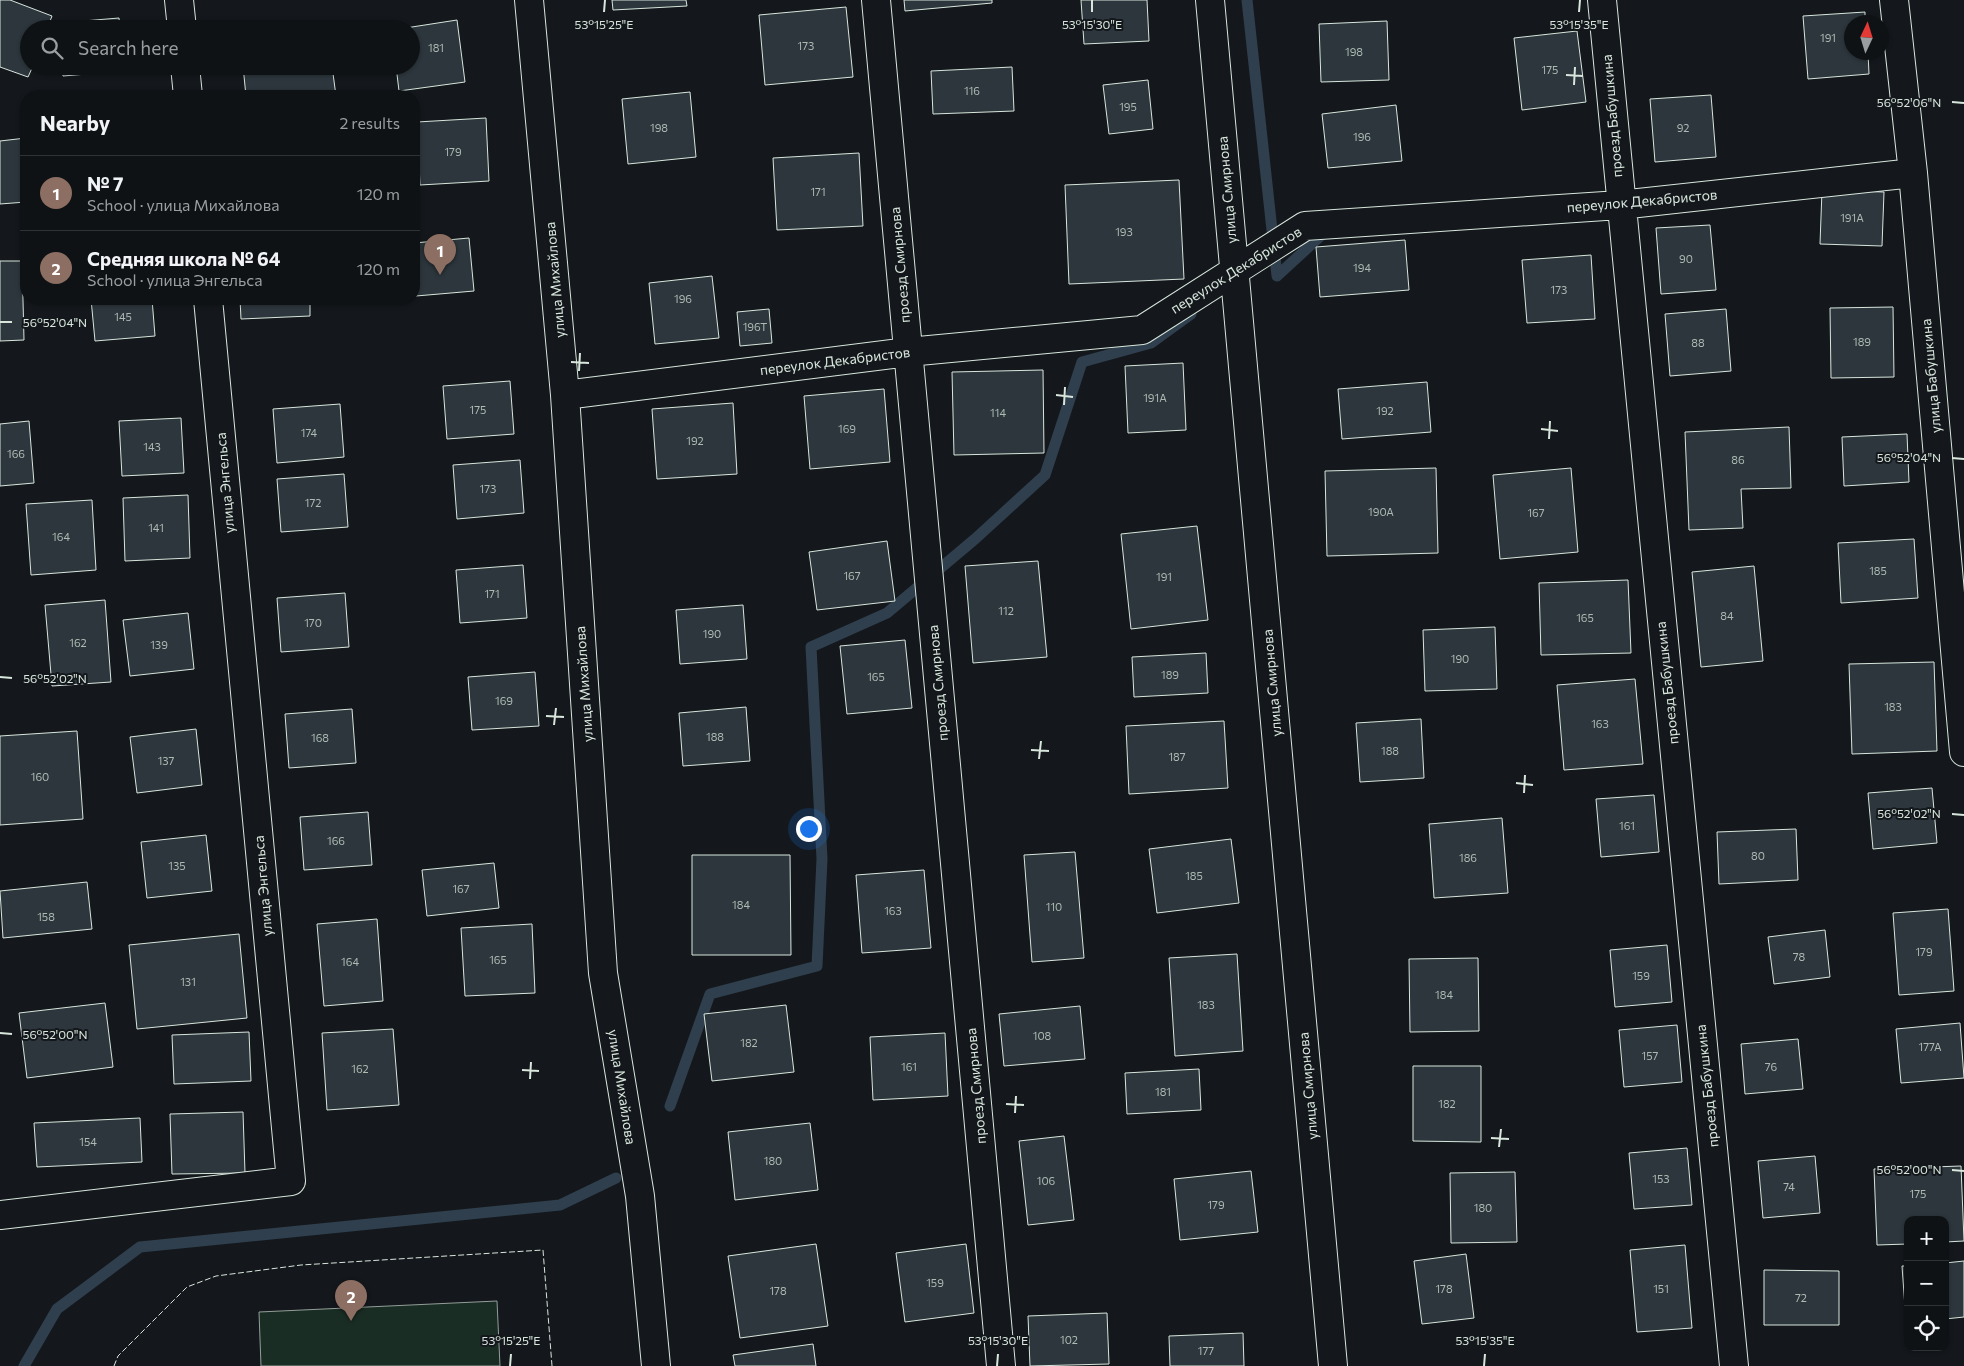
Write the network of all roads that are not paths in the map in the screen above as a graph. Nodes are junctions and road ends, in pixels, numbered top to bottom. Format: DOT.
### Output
graph roads {
  1 [pos="179,0"];
  2 [pos="529,0"];
  3 [pos="876,0"];
  4 [pos="1210,0"];
  5 [pos="1602,0"];
  6 [pos="1894,0"];
  7 [pos="181,20"];
  8 [pos="187,75"];
  9 [pos="188,90"];
  10 [pos="1913,173"];
  11 [pos="1620,205"];
  12 [pos="1235,271"];
  13 [pos="209,305"];
  14 [pos="908,352"];
  15 [pos="566,395"];
  16 [pos="1964,752"];
  17 [pos="0,1215"];
  18 [pos="656,1366"];
  19 [pos="1001,1366"];
  20 [pos="1333,1366"];
  21 [pos="1734,1366"];
  1 -- 7 [label="street"];
  2 -- 15 [label="street, улица Михайлова"];
  3 -- 14 [label="street, проезд Смирнова"];
  4 -- 12 [label="street, улица Смирнова"];
  5 -- 11 [label="street, проезд Бабушкина"];
  6 -- 10 [label="street, улица Бабушкина"];
  8 -- 9 [label="street"];
  10 -- 11 [label="street, переулок Декабристов"];
  10 -- 16 [label="street, улица Бабушкина"];
  11 -- 12 [label="street, переулок Декабристов"];
  11 -- 21 [label="street, проезд Бабушкина"];
  12 -- 14 [label="street, переулок Декабристов"];
  12 -- 20 [label="street, улица Смирнова"];
  13 -- 17 [label="street, улица Энгельса"];
  14 -- 15 [label="street, переулок Декабристов"];
  14 -- 19 [label="street, проезд Смирнова"];
  15 -- 18 [label="street, улица Михайлова"];
}
